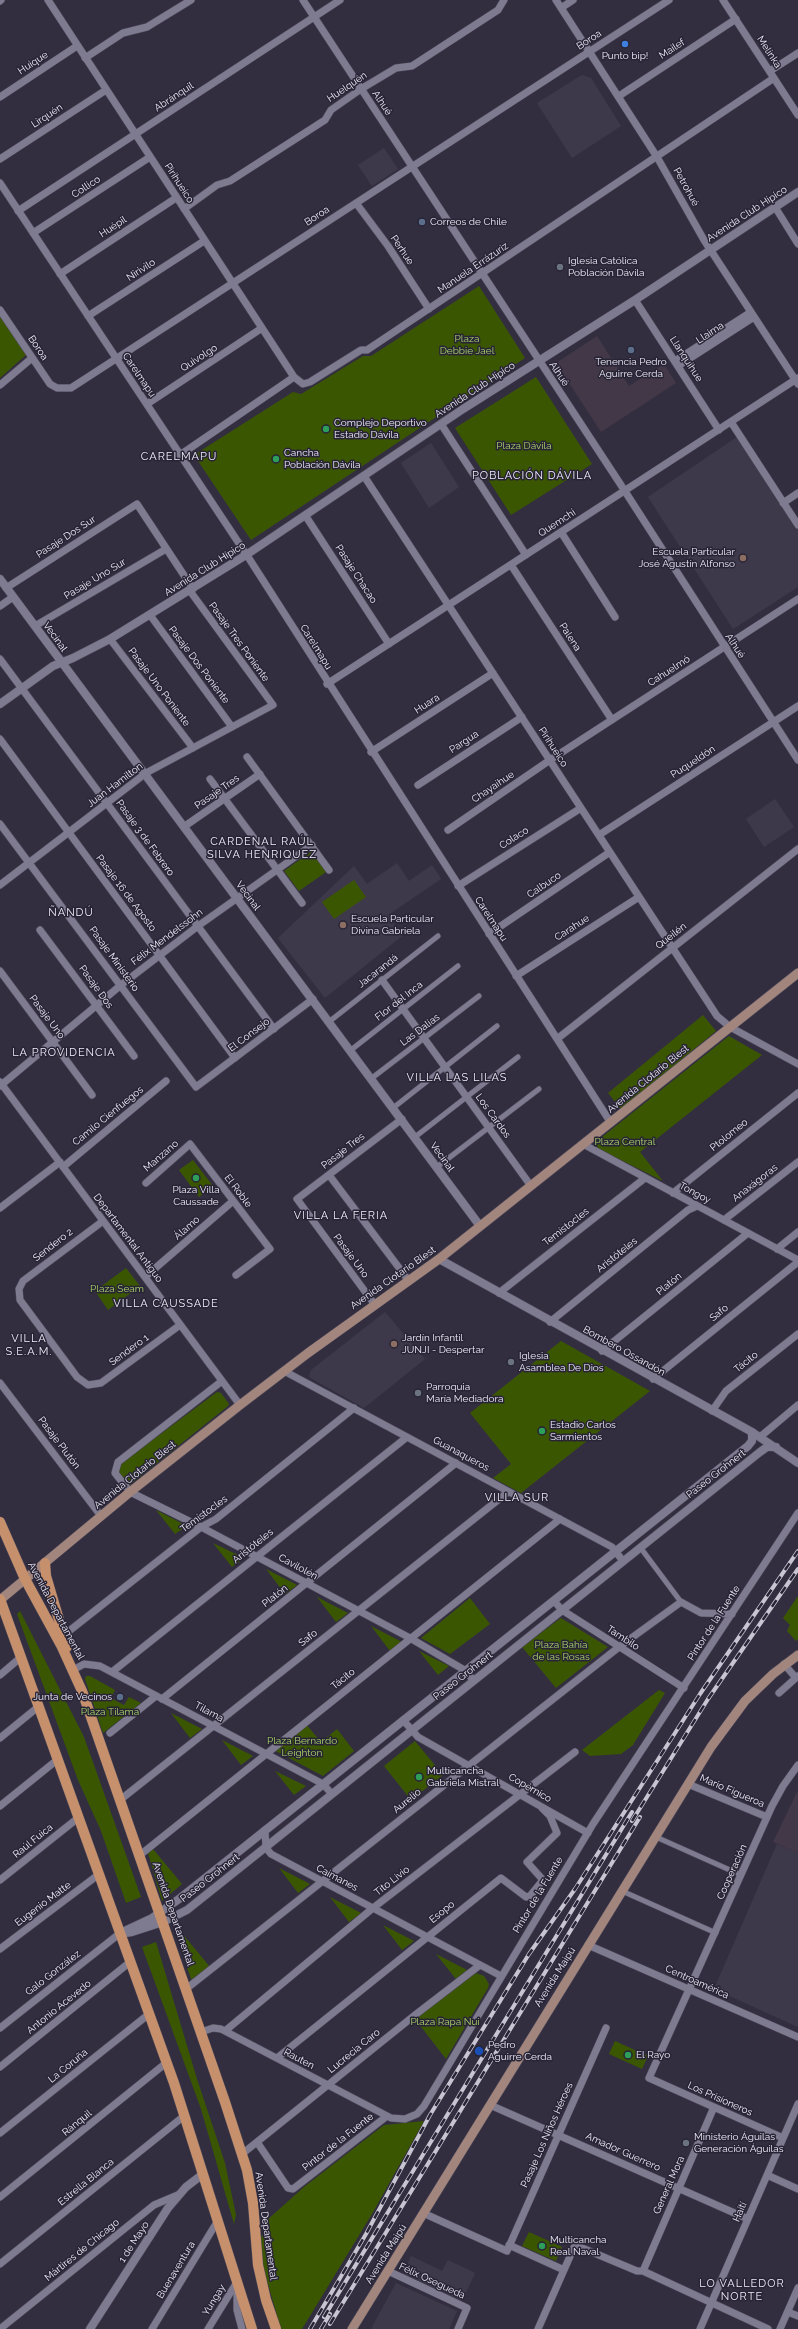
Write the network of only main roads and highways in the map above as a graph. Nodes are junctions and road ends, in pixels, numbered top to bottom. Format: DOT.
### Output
graph roads {
  1 [pos="798,973"];
  2 [pos="0,1522"];
  3 [pos="45,1562"];
  4 [pos="25,1580"];
  5 [pos="0,1600"];
  6 [pos="798,1655"];
  7 [pos="68,1657"];
  8 [pos="353,2328"];
  9 [pos="252,2329"];
  10 [pos="276,2329"];
  1 -- 3 [label="main road, Avenida Clotario Blest"];
  2 -- 4 [label="main road, Avenida Departamental"];
  3 -- 4 [label="main road, Avenida Clotario Blest"];
  3 -- 7 [label="main road"];
  4 -- 5 [label="main road, Avenida Clotario Blest"];
  4 -- 7 [label="main road, Avenida Departamental"];
  5 -- 9 [label="main road"];
  6 -- 8 [label="main road, Avenida Maipú"];
  7 -- 10 [label="main road, Avenida Departamental"];
}
